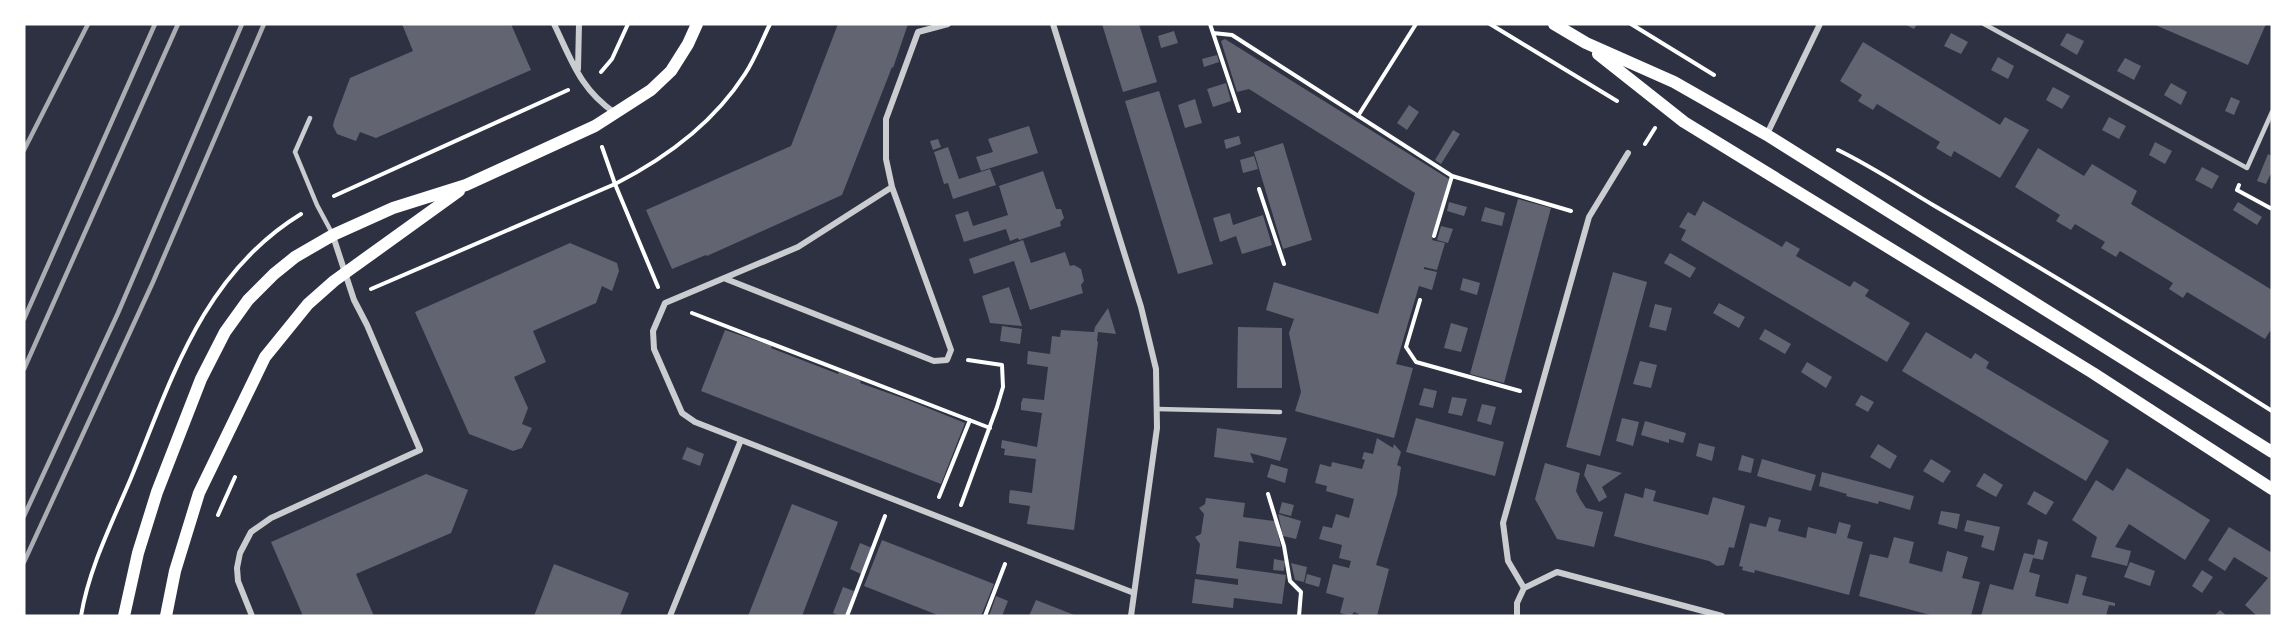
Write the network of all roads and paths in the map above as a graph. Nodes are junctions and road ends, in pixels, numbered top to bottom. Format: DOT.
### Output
graph roads {
  1 [pos="554,24"];
  2 [pos="579,24"];
  3 [pos="628,24"];
  4 [pos="697,24"];
  5 [pos="770,24"];
  6 [pos="921,24"];
  7 [pos="948,24"];
  8 [pos="1053,24"];
  9 [pos="1210,24"];
  10 [pos="1416,24"];
  11 [pos="1490,24"];
  12 [pos="1554,24"];
  13 [pos="1631,24"];
  14 [pos="1820,24"];
  15 [pos="1984,24"];
  16 [pos="918,32"];
  17 [pos="1213,33"];
  18 [pos="1586,43"];
  19 [pos="578,72"];
  20 [pos="1721,80"];
  21 [pos="583,84"];
  22 [pos="1618,102"];
  23 [pos="1239,111"];
  24 [pos="615,112"];
  25 [pos="2272,112"];
  26 [pos="1358,116"];
  27 [pos="310,117"];
  28 [pos="1767,135"];
  29 [pos="1834,148"];
  30 [pos="1628,153"];
  31 [pos="2247,168"];
  32 [pos="1452,176"];
  33 [pos="615,184"];
  34 [pos="466,185"];
  35 [pos="892,187"];
  36 [pos="1259,189"];
  37 [pos="2272,209"];
  38 [pos="1589,217"];
  39 [pos="333,235"];
  40 [pos="1434,236"];
  41 [pos="1284,264"];
  42 [pos="345,272"];
  43 [pos="726,279"];
  44 [pos="354,300"];
  45 [pos="1420,300"];
  46 [pos="665,303"];
  47 [pos="949,357"];
  48 [pos="1539,396"];
  49 [pos="1157,409"];
  50 [pos="2272,411"];
  51 [pos="1280,412"];
  52 [pos="970,420"];
  53 [pos="990,428"];
  54 [pos="741,440"];
  55 [pos="2272,452"];
  56 [pos="238,469"];
  57 [pos="2272,489"];
  58 [pos="1268,494"];
  59 [pos="892,499"];
  60 [pos="932,514"];
  61 [pos="215,523"];
  62 [pos="955,523"];
  63 [pos="1012,545"];
  64 [pos="1524,588"];
  65 [pos="1134,593"];
  66 [pos="124,616"];
  67 [pos="166,616"];
  68 [pos="252,616"];
  69 [pos="669,616"];
  70 [pos="846,616"];
  71 [pos="985,616"];
  72 [pos="1131,616"];
  73 [pos="1299,616"];
  74 [pos="1517,616"];
  75 [pos="1722,616"];
  1 -- 19 [label="street"];
  2 -- 19 [label="street"];
  3 -- 21 [label="path"];
  4 -- 24 [label="main road"];
  5 -- 33 [label="path"];
  6 -- 16 [label="street"];
  7 -- 16 [label="street"];
  8 -- 49 [label="street"];
  9 -- 17 [label="path"];
  10 -- 26 [label="path"];
  11 -- 22 [label="path"];
  12 -- 18 [label="main road"];
  13 -- 20 [label="path"];
  14 -- 28 [label="street"];
  15 -- 31 [label="lane"];
  16 -- 35 [label="street"];
  17 -- 23 [label="path"];
  17 -- 26 [label="path"];
  18 -- 28 [label="main road"];
  18 -- 57 [label="main road"];
  19 -- 21 [label="street"];
  21 -- 24 [label="street"];
  24 -- 34 [label="main road"];
  25 -- 31 [label="lane"];
  26 -- 32 [label="path"];
  27 -- 39 [label="lane"];
  28 -- 55 [label="main road"];
  29 -- 50 [label="path"];
  30 -- 38 [label="street"];
  31 -- 37 [label="path"];
  32 -- 38 [label="path"];
  32 -- 40 [label="path"];
  33 -- 44 [label="path"];
  33 -- 46 [label="path"];
  34 -- 39 [label="main road"];
  34 -- 42 [label="main road"];
  35 -- 43 [label="street"];
  35 -- 47 [label="street"];
  36 -- 41 [label="path"];
  38 -- 48 [label="street"];
  39 -- 42 [label="street"];
  39 -- 66 [label="main road"];
  42 -- 44 [label="street"];
  42 -- 67 [label="main road"];
  43 -- 46 [label="street"];
  43 -- 47 [label="street"];
  44 -- 68 [label="street"];
  45 -- 48 [label="path"];
  46 -- 52 [label="path"];
  46 -- 54 [label="street"];
  47 -- 53 [label="path"];
  48 -- 64 [label="street"];
  49 -- 51 [label="lane"];
  49 -- 65 [label="street"];
  52 -- 53 [label="path"];
  52 -- 60 [label="path"];
  53 -- 62 [label="path"];
  54 -- 59 [label="street"];
  54 -- 69 [label="street"];
  56 -- 61 [label="path"];
  58 -- 73 [label="path"];
  59 -- 60 [label="street"];
  59 -- 70 [label="path"];
  60 -- 62 [label="street"];
  62 -- 63 [label="street"];
  63 -- 65 [label="street"];
  63 -- 71 [label="path"];
  64 -- 74 [label="street"];
  64 -- 75 [label="street"];
  65 -- 72 [label="street"];
}
